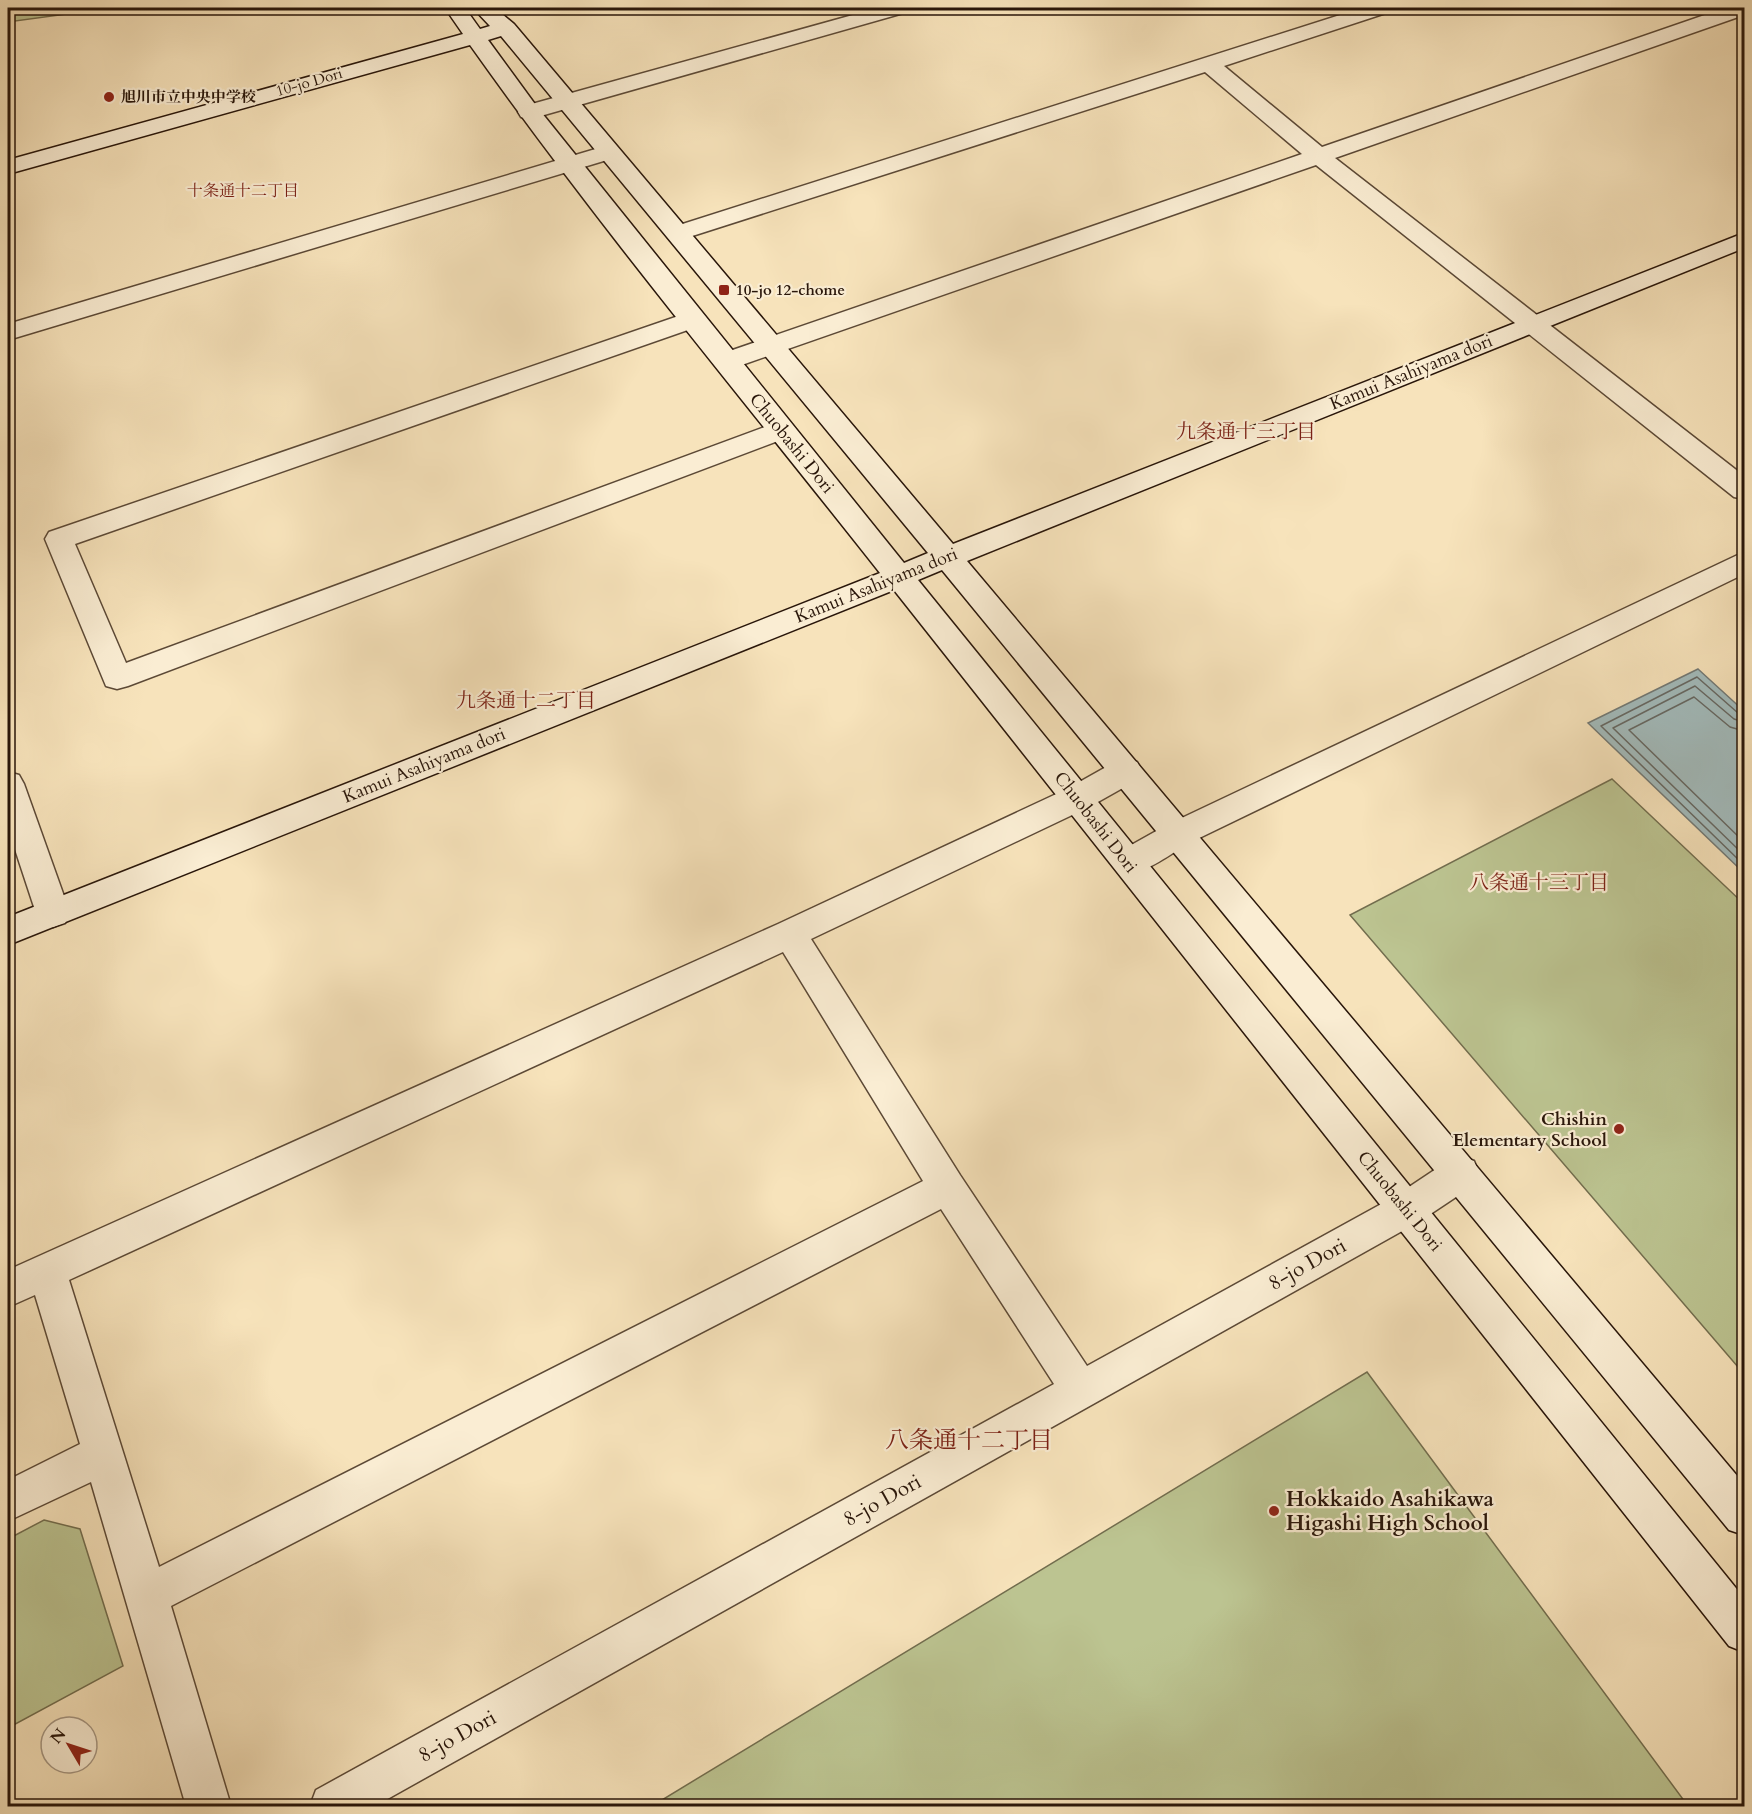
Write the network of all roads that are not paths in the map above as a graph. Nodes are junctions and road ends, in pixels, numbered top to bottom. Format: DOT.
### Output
graph roads {
  1 [pos="455,8"];
  2 [pos="483,8"];
  3 [pos="900,8"];
  4 [pos="1382,8"];
  5 [pos="1744,8"];
  6 [pos="506,29"];
  7 [pos="475,35"];
  8 [pos="1209,64"];
  9 [pos="566,101"];
  10 [pos="529,112"];
  11 [pos="609,152"];
  12 [pos="1319,156"];
  13 [pos="570,165"];
  14 [pos="8,166"];
  15 [pos="678,233"];
  16 [pos="1744,240"];
  17 [pos="693,319"];
  18 [pos="1532,324"];
  19 [pos="8,332"];
  20 [pos="770,346"];
  21 [pos="727,361"];
  22 [pos="782,430"];
  23 [pos="1744,490"];
  24 [pos="947,557"];
  25 [pos="1744,562"];
  26 [pos="899,576"];
  27 [pos="1126,771"];
  28 [pos="8,784"];
  29 [pos="1078,798"];
  30 [pos="1178,834"];
  31 [pos="1128,862"];
  32 [pos="53,913"];
  33 [pos="8,931"];
  34 [pos="790,934"];
  35 [pos="1461,1173"];
  36 [pos="947,1187"];
  37 [pos="1407,1209"];
  38 [pos="47,1271"];
  39 [pos="8,1289"];
  40 [pos="1080,1389"];
  41 [pos="102,1455"];
  42 [pos="8,1501"];
  43 [pos="1744,1515"];
  44 [pos="147,1596"];
  45 [pos="1744,1631"];
  46 [pos="208,1806"];
  47 [pos="332,1806"];
  1 -- 7 [label="street, Chuobashi Dori"];
  2 -- 6 [label="street"];
  3 -- 9 [label="street"];
  4 -- 8 [label="street"];
  5 -- 12 [label="street"];
  6 -- 7 [label="street, 10-jo Dori"];
  6 -- 9 [label="street"];
  7 -- 10 [label="street, Chuobashi Dori"];
  7 -- 14 [label="street, 10-jo Dori"];
  8 -- 12 [label="street"];
  8 -- 15 [label="street"];
  9 -- 10 [label="street"];
  9 -- 11 [label="street"];
  10 -- 13 [label="street, Chuobashi Dori"];
  11 -- 13 [label="street"];
  11 -- 15 [label="street"];
  12 -- 18 [label="street"];
  12 -- 20 [label="street"];
  13 -- 17 [label="street, Chuobashi Dori"];
  13 -- 19 [label="street"];
  15 -- 20 [label="street"];
  16 -- 18 [label="street, Kamui Asahiyama dori"];
  17 -- 21 [label="street, Chuobashi Dori"];
  17 -- 22 [label="street"];
  18 -- 23 [label="street"];
  18 -- 24 [label="street, Kamui Asahiyama dori"];
  20 -- 21 [label="street"];
  20 -- 24 [label="street"];
  21 -- 22 [label="street, Chuobashi Dori"];
  22 -- 26 [label="street, Chuobashi Dori"];
  24 -- 26 [label="street, Kamui Asahiyama dori"];
  24 -- 27 [label="street"];
  25 -- 30 [label="street"];
  26 -- 29 [label="street, Chuobashi Dori"];
  26 -- 32 [label="street, Kamui Asahiyama dori"];
  27 -- 29 [label="street"];
  27 -- 30 [label="street"];
  28 -- 32 [label="street"];
  29 -- 31 [label="street, Chuobashi Dori"];
  29 -- 34 [label="street"];
  30 -- 31 [label="street"];
  30 -- 35 [label="street"];
  31 -- 37 [label="street, Chuobashi Dori"];
  32 -- 33 [label="street, Kamui Asahiyama dori"];
  34 -- 36 [label="street"];
  34 -- 38 [label="street"];
  35 -- 37 [label="street, 8-jo Dori"];
  35 -- 43 [label="street"];
  36 -- 40 [label="street"];
  36 -- 44 [label="street"];
  37 -- 40 [label="street, 8-jo Dori"];
  37 -- 45 [label="street, Chuobashi Dori"];
  38 -- 39 [label="street"];
  38 -- 41 [label="street"];
  40 -- 47 [label="street, 8-jo Dori"];
  41 -- 42 [label="street"];
  41 -- 44 [label="street"];
  44 -- 46 [label="street"];
}
